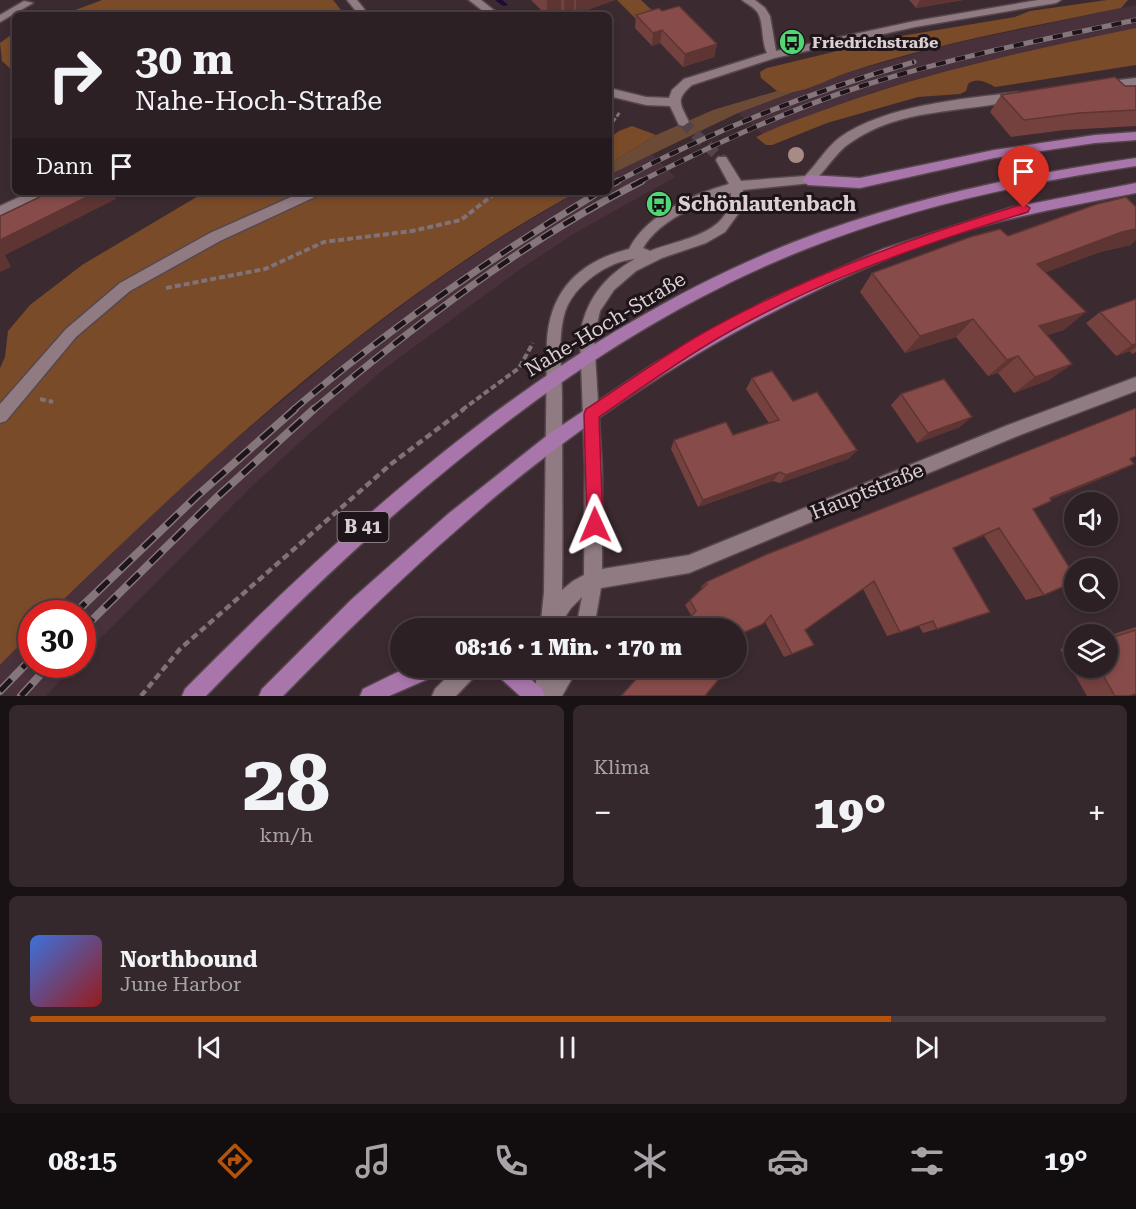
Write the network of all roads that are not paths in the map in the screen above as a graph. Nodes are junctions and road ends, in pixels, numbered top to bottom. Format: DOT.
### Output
graph roads {
  1 [pos="352,0"];
  2 [pos="474,0"];
  3 [pos="747,0"];
  4 [pos="1056,0"];
  5 [pos="28,3"];
  6 [pos="12,12"];
  7 [pos="362,12"];
  8 [pos="491,12"];
  9 [pos="773,55"];
  10 [pos="1136,82"];
  11 [pos="1092,87"];
  12 [pos="612,93"];
  13 [pos="1036,94"];
  14 [pos="674,102"];
  15 [pos="683,122"];
  16 [pos="1136,136"];
  17 [pos="722,160"];
  18 [pos="1136,162"];
  19 [pos="808,180"];
  20 [pos="737,186"];
  21 [pos="1136,188"];
  22 [pos="35,195"];
  23 [pos="307,195"];
  24 [pos="0,212"];
  25 [pos="634,252"];
  26 [pos="656,254"];
  27 [pos="588,357"];
  28 [pos="554,380"];
  29 [pos="1136,384"];
  30 [pos="591,414"];
  31 [pos="0,416"];
  32 [pos="553,441"];
  33 [pos="593,580"];
  34 [pos="551,618"];
  35 [pos="554,618"];
  36 [pos="588,618"];
  37 [pos="404,678"];
  38 [pos="459,678"];
  39 [pos="515,678"];
  40 [pos="546,678"];
  41 [pos="562,678"];
  42 [pos="192,696"];
  43 [pos="268,696"];
  44 [pos="370,696"];
  45 [pos="442,696"];
  46 [pos="535,696"];
  47 [pos="545,696"];
  48 [pos="550,696"];
  1 -- 7 [label="street"];
  2 -- 8 [label="street"];
  3 -- 9 [label="street"];
  4 -- 9 [label="street"];
  5 -- 6 [label="street"];
  9 -- 14 [label="street"];
  10 -- 11 [label="street"];
  12 -- 14 [label="street"];
  13 -- 19 [label="street"];
  14 -- 15 [label="street"];
  16 -- 19 [label="main road"];
  17 -- 20 [label="street"];
  18 -- 27 [label="main road, Nahe-Hoch-Straße / B 41"];
  19 -- 20 [label="street"];
  20 -- 25 [label="street"];
  20 -- 26 [label="street"];
  21 -- 30 [label="main road, B 41"];
  22 -- 24 [label="street"];
  23 -- 31 [label="street"];
  25 -- 26 [label="street"];
  25 -- 28 [label="street"];
  26 -- 27 [label="street"];
  27 -- 28 [label="main road, Nahe-Hoch-Straße / B 41"];
  27 -- 30 [label="street"];
  28 -- 32 [label="street"];
  28 -- 42 [label="main road, Nahe-Hoch-Straße / B 41"];
  29 -- 33 [label="street, Hauptstraße"];
  30 -- 32 [label="main road, B 41"];
  30 -- 33 [label="street"];
  32 -- 34 [label="street"];
  32 -- 43 [label="main road, B 41"];
  33 -- 35 [label="street"];
  33 -- 36 [label="street"];
  37 -- 44 [label="main road"];
  38 -- 45 [label="street"];
  39 -- 46 [label="main road"];
  40 -- 47 [label="street"];
  41 -- 48 [label="street"];
}
